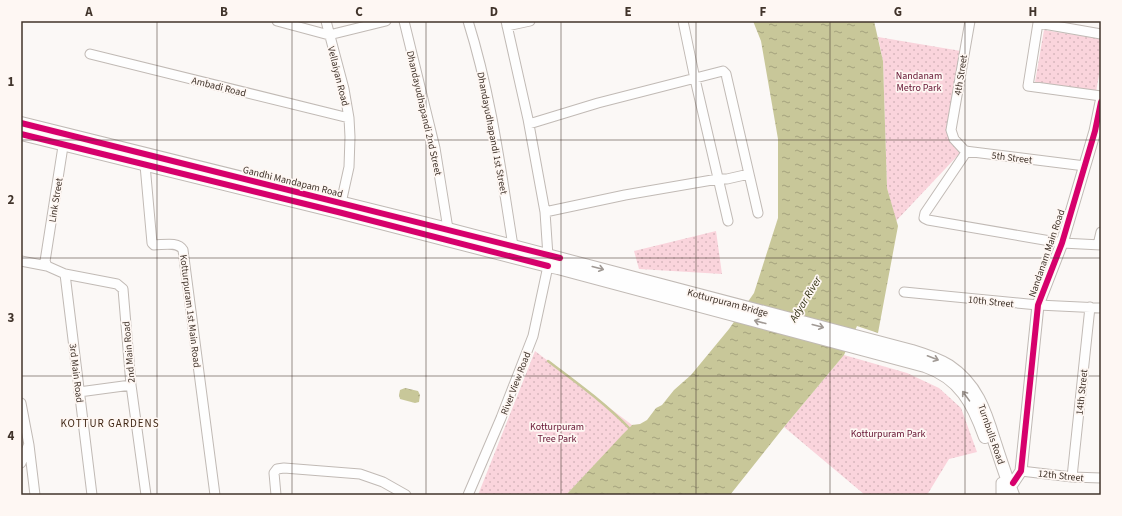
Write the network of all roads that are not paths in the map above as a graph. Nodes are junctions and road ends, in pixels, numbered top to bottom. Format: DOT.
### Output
graph roads {
  1 [pos="277,21"];
  2 [pos="326,21"];
  3 [pos="386,21"];
  4 [pos="404,21"];
  5 [pos="468,21"];
  6 [pos="530,21"];
  7 [pos="683,21"];
  8 [pos="970,21"];
  9 [pos="1038,22"];
  10 [pos="506,23"];
  11 [pos="1101,34"];
  12 [pos="329,35"];
  13 [pos="90,54"];
  14 [pos="695,79"];
  15 [pos="1101,96"];
  16 [pos="1101,102"];
  17 [pos="349,118"];
  18 [pos="21,123"];
  19 [pos="529,124"];
  20 [pos="1098,132"];
  21 [pos="21,134"];
  22 [pos="65,139"];
  23 [pos="967,151"];
  24 [pos="146,160"];
  25 [pos="1085,166"];
  26 [pos="749,174"];
  27 [pos="718,179"];
  28 [pos="341,203"];
  29 [pos="545,212"];
  30 [pos="758,213"];
  31 [pos="728,221"];
  32 [pos="448,229"];
  33 [pos="1101,232"];
  34 [pos="1062,243"];
  35 [pos="1099,245"];
  36 [pos="513,246"];
  37 [pos="21,261"];
  38 [pos="553,262"];
  39 [pos="47,266"];
  40 [pos="65,274"];
  41 [pos="904,292"];
  42 [pos="1038,305"];
  43 [pos="1090,307"];
  44 [pos="1101,308"];
  45 [pos="894,352"];
  46 [pos="131,385"];
  47 [pos="79,392"];
  48 [pos="21,407"];
  49 [pos="29,445"];
  50 [pos="21,463"];
  51 [pos="1021,471"];
  52 [pos="1072,477"];
  53 [pos="1101,478"];
  54 [pos="1007,487"];
  55 [pos="35,495"];
  56 [pos="92,495"];
  57 [pos="146,495"];
  58 [pos="215,495"];
  59 [pos="276,495"];
  60 [pos="406,495"];
  61 [pos="468,495"];
  62 [pos="1007,495"];
  63 [pos="1019,495"];
  1 -- 12 [label="street"];
  2 -- 12 [label="street, Vellaiyan Road"];
  3 -- 12 [label="street"];
  4 -- 32 [label="street, Dhandayudhapandi 2nd Street"];
  5 -- 36 [label="street, Dhandayudhapandi 1st Street"];
  6 -- 10 [label="street"];
  7 -- 14 [label="street"];
  8 -- 23 [label="street, 4th Street"];
  9 -- 11 [label="street"];
  9 -- 15 [label="street"];
  10 -- 19 [label="street, River View Road"];
  12 -- 17 [label="street, Vellaiyan Road"];
  13 -- 17 [label="street, Ambadi Road"];
  14 -- 19 [label="street"];
  14 -- 26 [label="street"];
  14 -- 27 [label="street"];
  16 -- 20 [label="street, Nandanam Main Road"];
  17 -- 28 [label="street, Vellaiyan Road"];
  18 -- 22 [label="main road, Gandhi Mandapam Road"];
  19 -- 29 [label="street, River View Road"];
  20 -- 25 [label="street, Nandanam Main Road"];
  21 -- 22 [label="main road, Gandhi Mandapam Road"];
  22 -- 24 [label="main road, Gandhi Mandapam Road"];
  22 -- 39 [label="street, Link Street"];
  23 -- 25 [label="street, 5th Street"];
  23 -- 34 [label="street"];
  24 -- 28 [label="main road, Gandhi Mandapam Road"];
  24 -- 38 [label="main road, Gandhi Mandapam Road"];
  24 -- 58 [label="street, Kotturpuram 1st Main Road"];
  25 -- 34 [label="street, Nandanam Main Road"];
  26 -- 27 [label="street"];
  26 -- 30 [label="street"];
  27 -- 29 [label="street"];
  27 -- 31 [label="street"];
  28 -- 32 [label="main road, Gandhi Mandapam Road"];
  29 -- 38 [label="street, River View Road"];
  32 -- 36 [label="main road, Gandhi Mandapam Road"];
  33 -- 35 [label="street"];
  34 -- 35 [label="street"];
  34 -- 42 [label="street, Nandanam Main Road"];
  36 -- 38 [label="main road, Gandhi Mandapam Road"];
  37 -- 39 [label="street, 2nd Main Road"];
  38 -- 45 [label="main road, Kotturpuram Bridge"];
  38 -- 61 [label="street, River View Road"];
  39 -- 40 [label="street, 2nd Main Road"];
  40 -- 46 [label="street, 2nd Main Road"];
  40 -- 47 [label="street, 3rd Main Road"];
  41 -- 42 [label="street, 10th Street"];
  42 -- 43 [label="street, 10th Street"];
  42 -- 51 [label="street, Nandanam Main Road"];
  43 -- 44 [label="street, 10th Street"];
  43 -- 52 [label="street, 14th Street"];
  45 -- 54 [label="main road, Turnbulls Road"];
  46 -- 47 [label="street"];
  46 -- 57 [label="street, 2nd Main Road"];
  47 -- 56 [label="street, 3rd Main Road"];
  48 -- 49 [label="street"];
  49 -- 50 [label="street"];
  49 -- 55 [label="street"];
  51 -- 52 [label="street, 12th Street"];
  51 -- 54 [label="street, Nandanam Main Road"];
  52 -- 53 [label="street, 12th Street"];
  54 -- 62 [label="main road"];
  54 -- 63 [label="street, Turnbulls Road"];
  59 -- 60 [label="street"];
}
